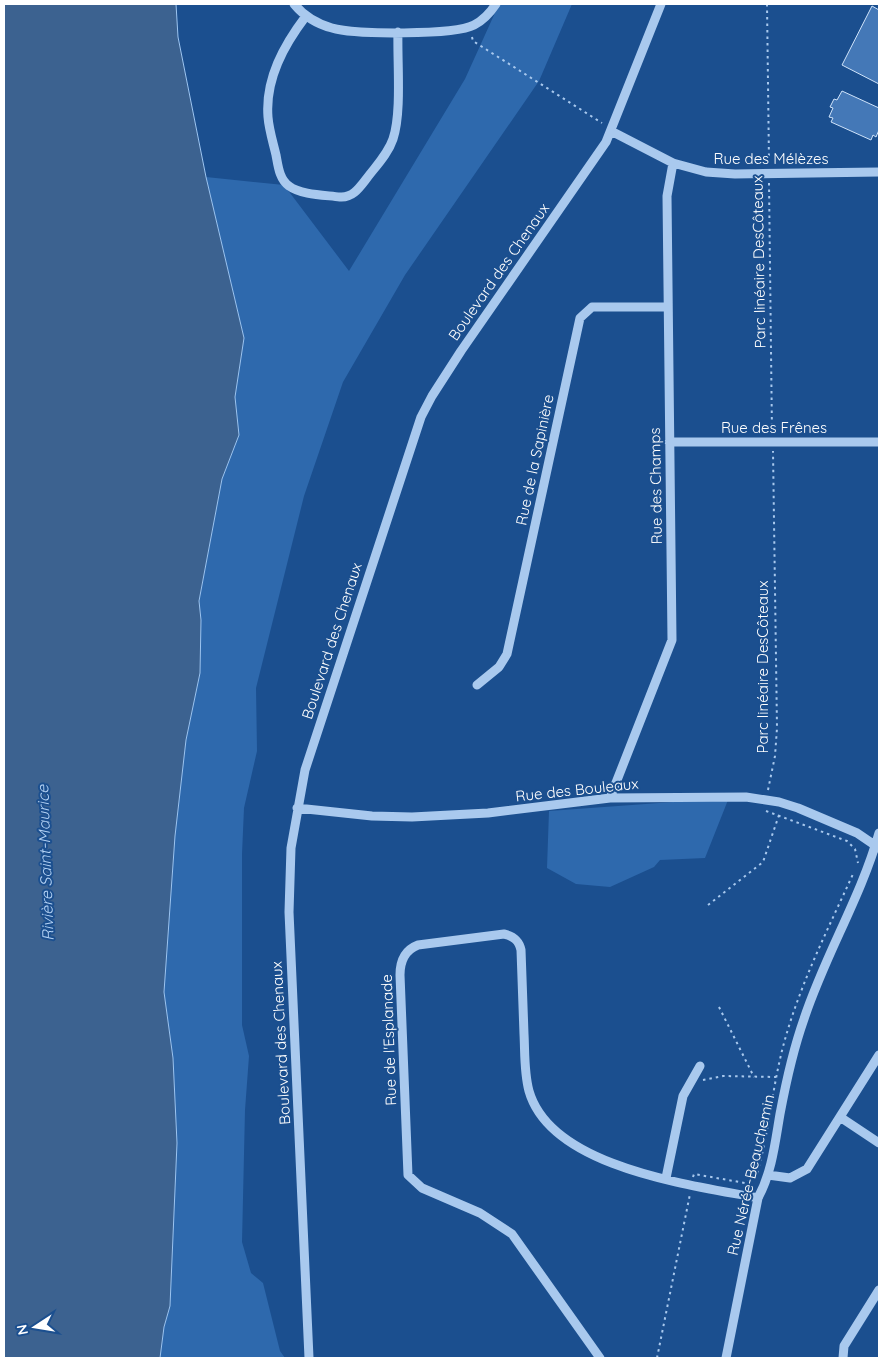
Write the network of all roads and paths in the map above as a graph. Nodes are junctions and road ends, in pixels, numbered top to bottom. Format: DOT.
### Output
graph roads {
  1 [pos="294,4"];
  2 [pos="496,4"];
  3 [pos="661,4"];
  4 [pos="767,4"];
  5 [pos="306,16"];
  6 [pos="470,27"];
  7 [pos="398,32"];
  8 [pos="611,131"];
  9 [pos="673,163"];
  10 [pos="879,172"];
  11 [pos="769,174"];
  12 [pos="668,307"];
  13 [pos="669,442"];
  14 [pos="773,442"];
  15 [pos="879,442"];
  16 [pos="477,685"];
  17 [pos="610,798"];
  18 [pos="766,799"];
  19 [pos="297,808"];
  20 [pos="779,816"];
  21 [pos="879,833"];
  22 [pos="877,847"];
  23 [pos="857,865"];
  24 [pos="853,874"];
  25 [pos="708,905"];
  26 [pos="719,1007"];
  27 [pos="879,1055"];
  28 [pos="700,1066"];
  29 [pos="754,1077"];
  30 [pos="776,1077"];
  31 [pos="688,1082"];
  32 [pos="840,1117"];
  33 [pos="879,1143"];
  34 [pos="768,1175"];
  35 [pos="666,1178"];
  36 [pos="692,1184"];
  37 [pos="758,1198"];
  38 [pos="879,1290"];
  39 [pos="309,1358"];
  40 [pos="600,1358"];
  41 [pos="657,1358"];
  42 [pos="726,1358"];
  43 [pos="843,1358"];
  1 -- 5 [label="street"];
  2 -- 6 [label="street"];
  3 -- 8 [label="street, Boulevard des Chenaux"];
  4 -- 11 [label="path, Parc linéaire DesCôteaux"];
  5 -- 7 [label="street"];
  5 -- 7 [label="street"];
  6 -- 7 [label="street"];
  6 -- 8 [label="path"];
  8 -- 9 [label="street, Rue des Mélèzes"];
  8 -- 19 [label="street, Boulevard des Chenaux"];
  9 -- 11 [label="street, Rue des Mélèzes"];
  9 -- 12 [label="street, Rue des Champs"];
  10 -- 11 [label="street, Rue des Mélèzes"];
  11 -- 14 [label="path, Parc linéaire DesCôteaux"];
  12 -- 13 [label="street, Rue des Champs"];
  12 -- 16 [label="street, Rue de la Sapinière"];
  13 -- 14 [label="street, Rue des Frênes"];
  13 -- 17 [label="street, Rue des Champs"];
  14 -- 15 [label="street, Rue des Frênes"];
  14 -- 18 [label="path, Parc linéaire DesCôteaux"];
  17 -- 18 [label="street, Rue des Bouleaux"];
  17 -- 19 [label="street, Rue des Bouleaux"];
  18 -- 20 [label="path"];
  18 -- 22 [label="street, Rue des Bouleaux"];
  19 -- 39 [label="street, Boulevard des Chenaux"];
  20 -- 23 [label="path"];
  20 -- 25 [label="path"];
  21 -- 22 [label="street, Rue Nérée-Beauchemin"];
  22 -- 34 [label="street, Rue Nérée-Beauchemin"];
  24 -- 30 [label="path"];
  26 -- 29 [label="path"];
  27 -- 32 [label="street"];
  28 -- 31 [label="street"];
  29 -- 30 [label="path"];
  29 -- 31 [label="path"];
  30 -- 36 [label="path"];
  31 -- 35 [label="street"];
  32 -- 33 [label="street"];
  32 -- 34 [label="street"];
  34 -- 37 [label="street, Rue Nérée-Beauchemin"];
  35 -- 36 [label="street, Rue de l'Esplanade"];
  35 -- 40 [label="street, Rue de l'Esplanade"];
  36 -- 37 [label="street, Rue de l'Esplanade"];
  36 -- 41 [label="path"];
  37 -- 42 [label="street, Rue Nérée-Beauchemin"];
  38 -- 43 [label="street"];
}
